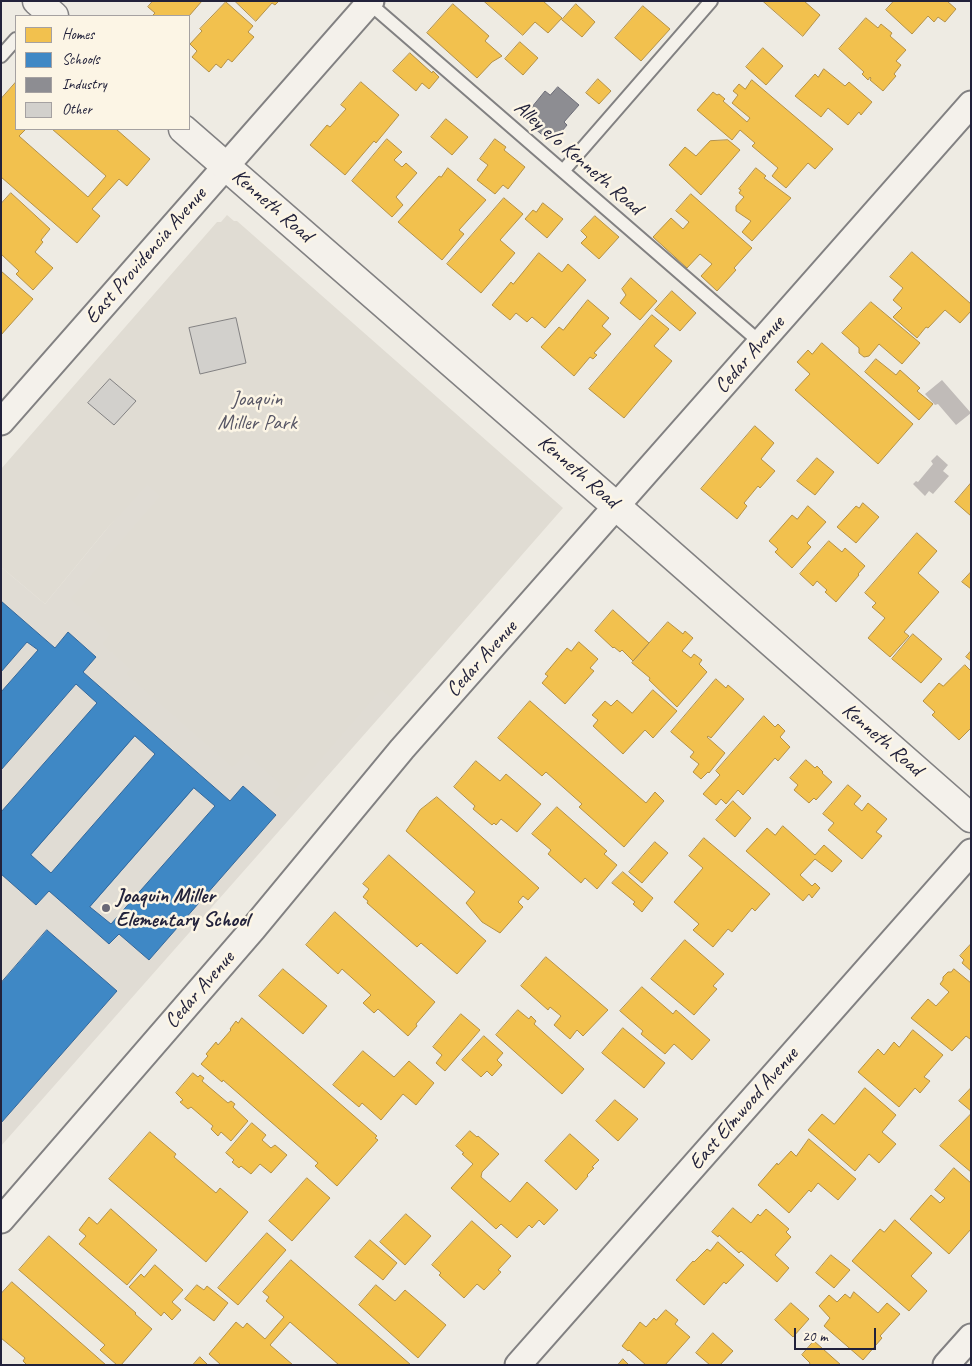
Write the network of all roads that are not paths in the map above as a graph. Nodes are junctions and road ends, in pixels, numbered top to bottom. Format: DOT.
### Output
graph roads {
  1 [pos="711,1"];
  2 [pos="370,2"];
  3 [pos="15,39"];
  4 [pos="1,56"];
  5 [pos="971,104"];
  6 [pos="184,130"];
  7 [pos="225,166"];
  8 [pos="563,171"];
  9 [pos="761,343"];
  10 [pos="1,422"];
  11 [pos="616,506"];
  12 [pos="971,818"];
  13 [pos="971,852"];
  14 [pos="1,1220"];
  15 [pos="971,1337"];
  16 [pos="518,1365"];
  17 [pos="946,1365"];
  1 -- 8 [label="lane"];
  2 -- 7 [label="street, East Providencia Avenue"];
  2 -- 8 [label="lane, Alley e/o Kenneth Road"];
  3 -- 4 [label="lane"];
  5 -- 9 [label="street, Cedar Avenue"];
  6 -- 7 [label="street, Kenneth Road"];
  7 -- 10 [label="street, East Providencia Avenue"];
  7 -- 11 [label="street, Kenneth Road"];
  8 -- 9 [label="lane, Alley e/o Kenneth Road"];
  9 -- 11 [label="street, Cedar Avenue"];
  11 -- 12 [label="street, Kenneth Road"];
  11 -- 14 [label="street, Cedar Avenue"];
  13 -- 16 [label="street, East Elmwood Avenue"];
  15 -- 17 [label="street"];
}
